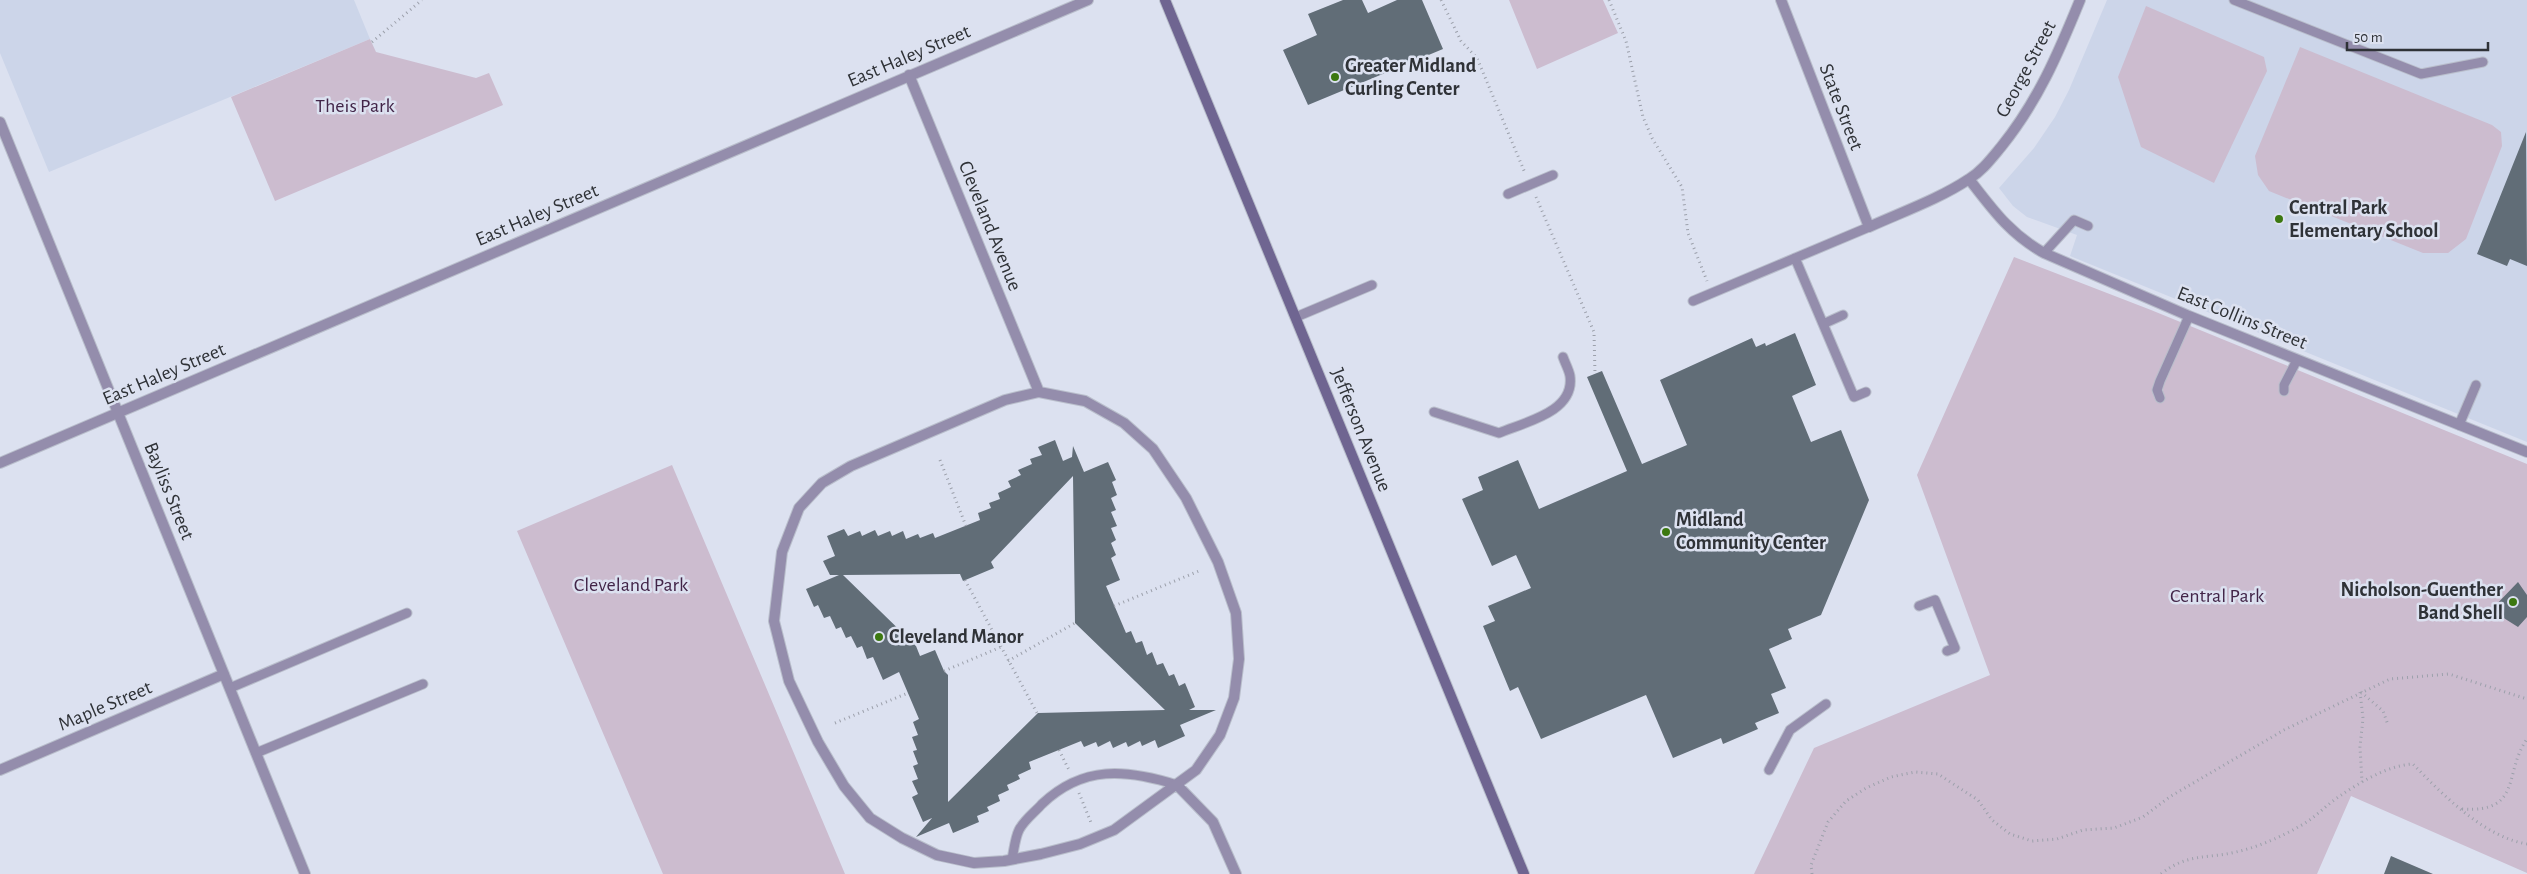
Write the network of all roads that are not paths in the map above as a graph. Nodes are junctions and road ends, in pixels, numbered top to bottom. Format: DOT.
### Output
graph roads {
  1 [pos="1088,0"];
  2 [pos="1165,0"];
  3 [pos="1781,0"];
  4 [pos="2080,0"];
  5 [pos="2234,0"];
  6 [pos="2483,62"];
  7 [pos="909,74"];
  8 [pos="0,122"];
  9 [pos="1552,175"];
  10 [pos="1969,179"];
  11 [pos="1508,194"];
  12 [pos="2088,226"];
  13 [pos="1869,227"];
  14 [pos="2044,253"];
  15 [pos="1795,258"];
  16 [pos="1372,284"];
  17 [pos="1693,301"];
  18 [pos="1843,316"];
  19 [pos="2189,316"];
  20 [pos="1296,317"];
  21 [pos="1823,324"];
  22 [pos="1563,357"];
  23 [pos="2297,360"];
  24 [pos="2476,385"];
  25 [pos="2284,391"];
  26 [pos="1039,392"];
  27 [pos="1866,392"];
  28 [pos="2160,398"];
  29 [pos="1434,412"];
  30 [pos="118,413"];
  31 [pos="2459,425"];
  32 [pos="2527,452"];
  33 [pos="0,463"];
  34 [pos="1919,606"];
  35 [pos="407,613"];
  36 [pos="1947,652"];
  37 [pos="224,674"];
  38 [pos="423,684"];
  39 [pos="230,688"];
  40 [pos="1826,704"];
  41 [pos="256,753"];
  42 [pos="0,770"];
  43 [pos="1769,770"];
  44 [pos="1177,785"];
  45 [pos="1012,859"];
  46 [pos="305,874"];
  47 [pos="1236,874"];
  48 [pos="1524,874"];
  1 -- 7 [label="street, East Haley Street"];
  2 -- 20 [label="street, Jefferson Avenue"];
  3 -- 13 [label="street, State Street"];
  4 -- 10 [label="street, George Street"];
  5 -- 6 [label="lane"];
  7 -- 26 [label="street, Cleveland Avenue"];
  7 -- 30 [label="street, East Haley Street"];
  8 -- 30 [label="street, Bayliss Street"];
  9 -- 11 [label="lane"];
  10 -- 13 [label="street, George Street"];
  10 -- 14 [label="street, East Collins Street"];
  12 -- 14 [label="lane"];
  13 -- 15 [label="lane"];
  14 -- 19 [label="street, East Collins Street"];
  15 -- 17 [label="lane"];
  15 -- 21 [label="lane"];
  16 -- 20 [label="lane"];
  18 -- 21 [label="lane"];
  19 -- 23 [label="street, East Collins Street"];
  19 -- 28 [label="lane"];
  20 -- 48 [label="street, Jefferson Avenue"];
  21 -- 27 [label="lane"];
  22 -- 29 [label="lane"];
  23 -- 25 [label="lane"];
  23 -- 31 [label="street, East Collins Street"];
  24 -- 31 [label="lane"];
  26 -- 44 [label="street"];
  26 -- 45 [label="street"];
  30 -- 33 [label="street, East Haley Street"];
  30 -- 37 [label="street, Bayliss Street"];
  31 -- 32 [label="street, East Collins Street"];
  34 -- 36 [label="lane"];
  35 -- 39 [label="lane"];
  37 -- 39 [label="street, Bayliss Street"];
  37 -- 42 [label="street, Maple Street"];
  38 -- 41 [label="lane"];
  39 -- 41 [label="street, Bayliss Street"];
  40 -- 43 [label="lane"];
  41 -- 46 [label="street, Bayliss Street"];
  44 -- 45 [label="street"];
  44 -- 45 [label="lane"];
  44 -- 47 [label="street"];
}
